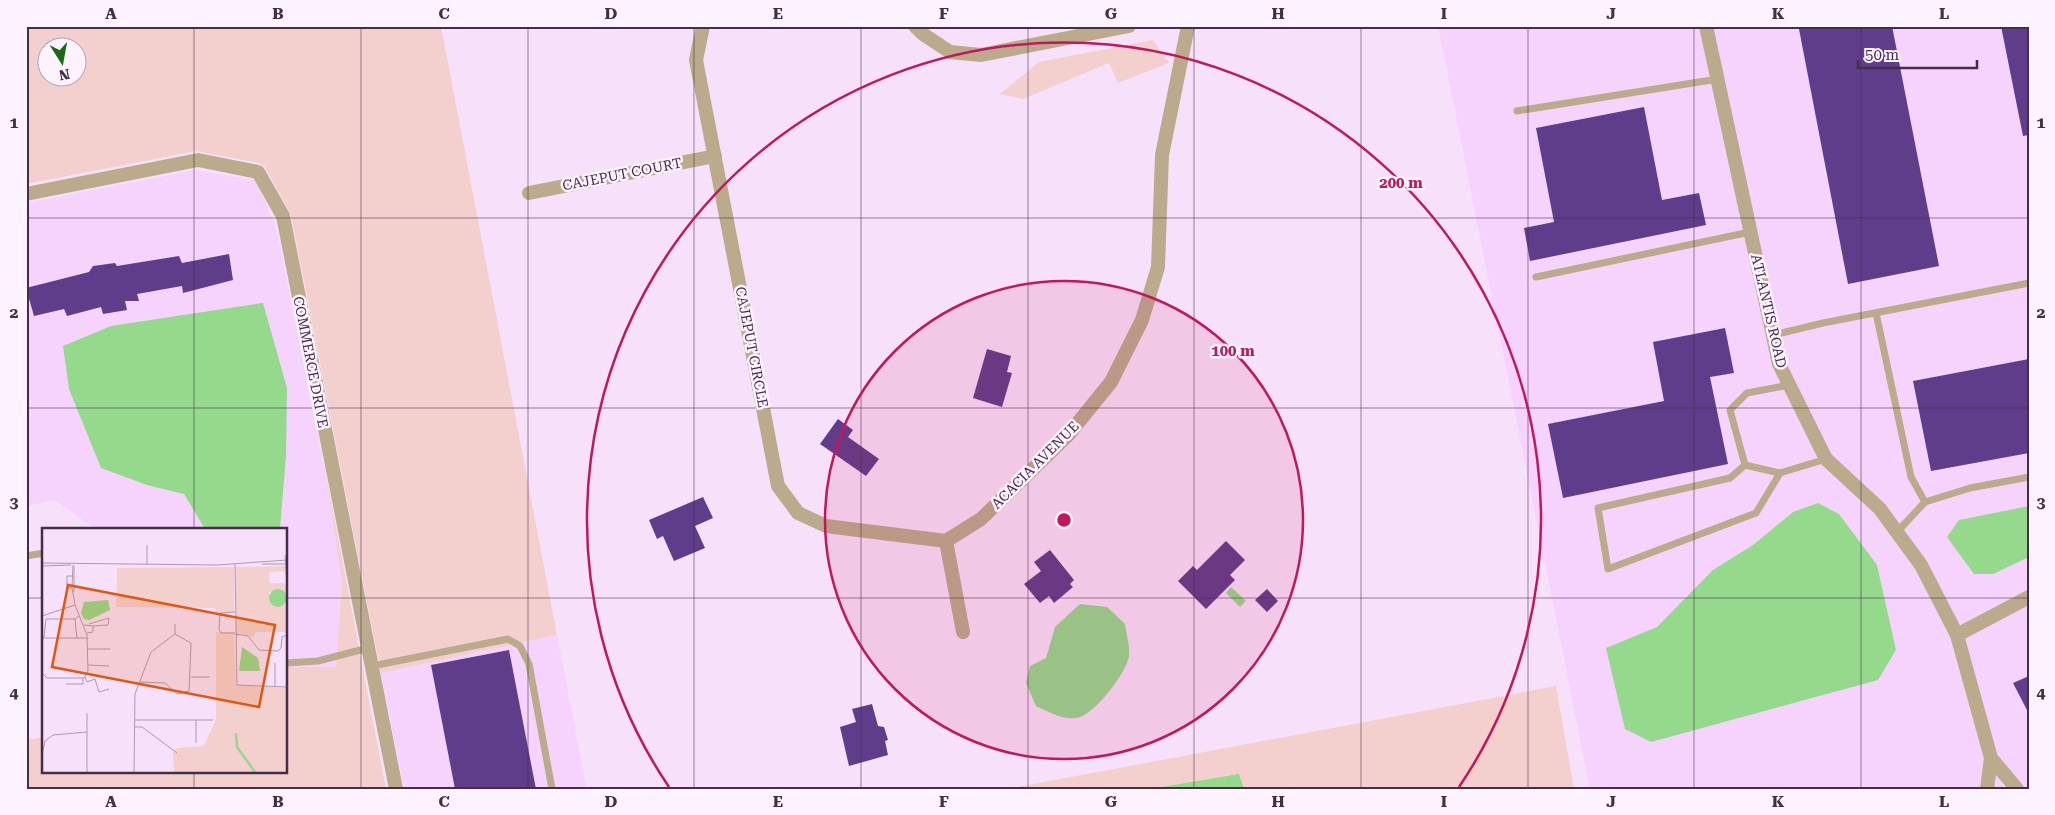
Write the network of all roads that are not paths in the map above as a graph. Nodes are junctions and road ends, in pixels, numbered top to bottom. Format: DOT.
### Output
graph roads {
  1 [pos="703,26"];
  2 [pos="915,26"];
  3 [pos="1129,26"];
  4 [pos="1188,26"];
  5 [pos="1706,26"];
  6 [pos="1718,79"];
  7 [pos="1517,112"];
  8 [pos="715,156"];
  9 [pos="530,193"];
  10 [pos="26,194"];
  11 [pos="1750,232"];
  12 [pos="1536,277"];
  13 [pos="2029,284"];
  14 [pos="1876,313"];
  15 [pos="1773,335"];
  16 [pos="1789,385"];
  17 [pos="1826,459"];
  18 [pos="1745,465"];
  19 [pos="1780,473"];
  20 [pos="2029,477"];
  21 [pos="1926,502"];
  22 [pos="1897,532"];
  23 [pos="946,541"];
  24 [pos="42,553"];
  25 [pos="26,556"];
  26 [pos="2029,598"];
  27 [pos="963,632"];
  28 [pos="1957,635"];
  29 [pos="368,648"];
  30 [pos="288,663"];
  31 [pos="372,666"];
  32 [pos="1991,758"];
  33 [pos="396,789"];
  34 [pos="552,789"];
  35 [pos="1987,789"];
  36 [pos="2017,789"];
  1 -- 8 [label="street, CAJEPUT CIRCLE"];
  2 -- 3 [label="street"];
  4 -- 23 [label="street, ACACIA AVENUE"];
  5 -- 6 [label="street, ATLANTIS ROAD"];
  6 -- 7 [label="lane"];
  6 -- 11 [label="street, ATLANTIS ROAD"];
  8 -- 9 [label="street, CAJEPUT COURT"];
  8 -- 23 [label="street, CAJEPUT CIRCLE"];
  10 -- 29 [label="street, COMMERCE DRIVE"];
  11 -- 12 [label="lane"];
  11 -- 15 [label="street, ATLANTIS ROAD"];
  13 -- 14 [label="lane"];
  14 -- 15 [label="lane"];
  14 -- 21 [label="lane"];
  15 -- 16 [label="street, ATLANTIS ROAD"];
  16 -- 17 [label="street, ATLANTIS ROAD"];
  16 -- 18 [label="lane"];
  17 -- 19 [label="lane"];
  17 -- 22 [label="street, ATLANTIS ROAD"];
  18 -- 19 [label="lane"];
  18 -- 19 [label="lane"];
  20 -- 21 [label="lane"];
  21 -- 22 [label="lane"];
  22 -- 28 [label="street, ATLANTIS ROAD"];
  23 -- 27 [label="street"];
  24 -- 25 [label="lane"];
  26 -- 28 [label="street"];
  28 -- 32 [label="street, ATLANTIS ROAD"];
  29 -- 30 [label="lane"];
  29 -- 31 [label="street, COMMERCE DRIVE"];
  31 -- 33 [label="street, COMMERCE DRIVE"];
  31 -- 34 [label="lane"];
  32 -- 35 [label="street, ATLANTIS ROAD"];
  32 -- 36 [label="street, ATLANTIS ROAD"];
}
